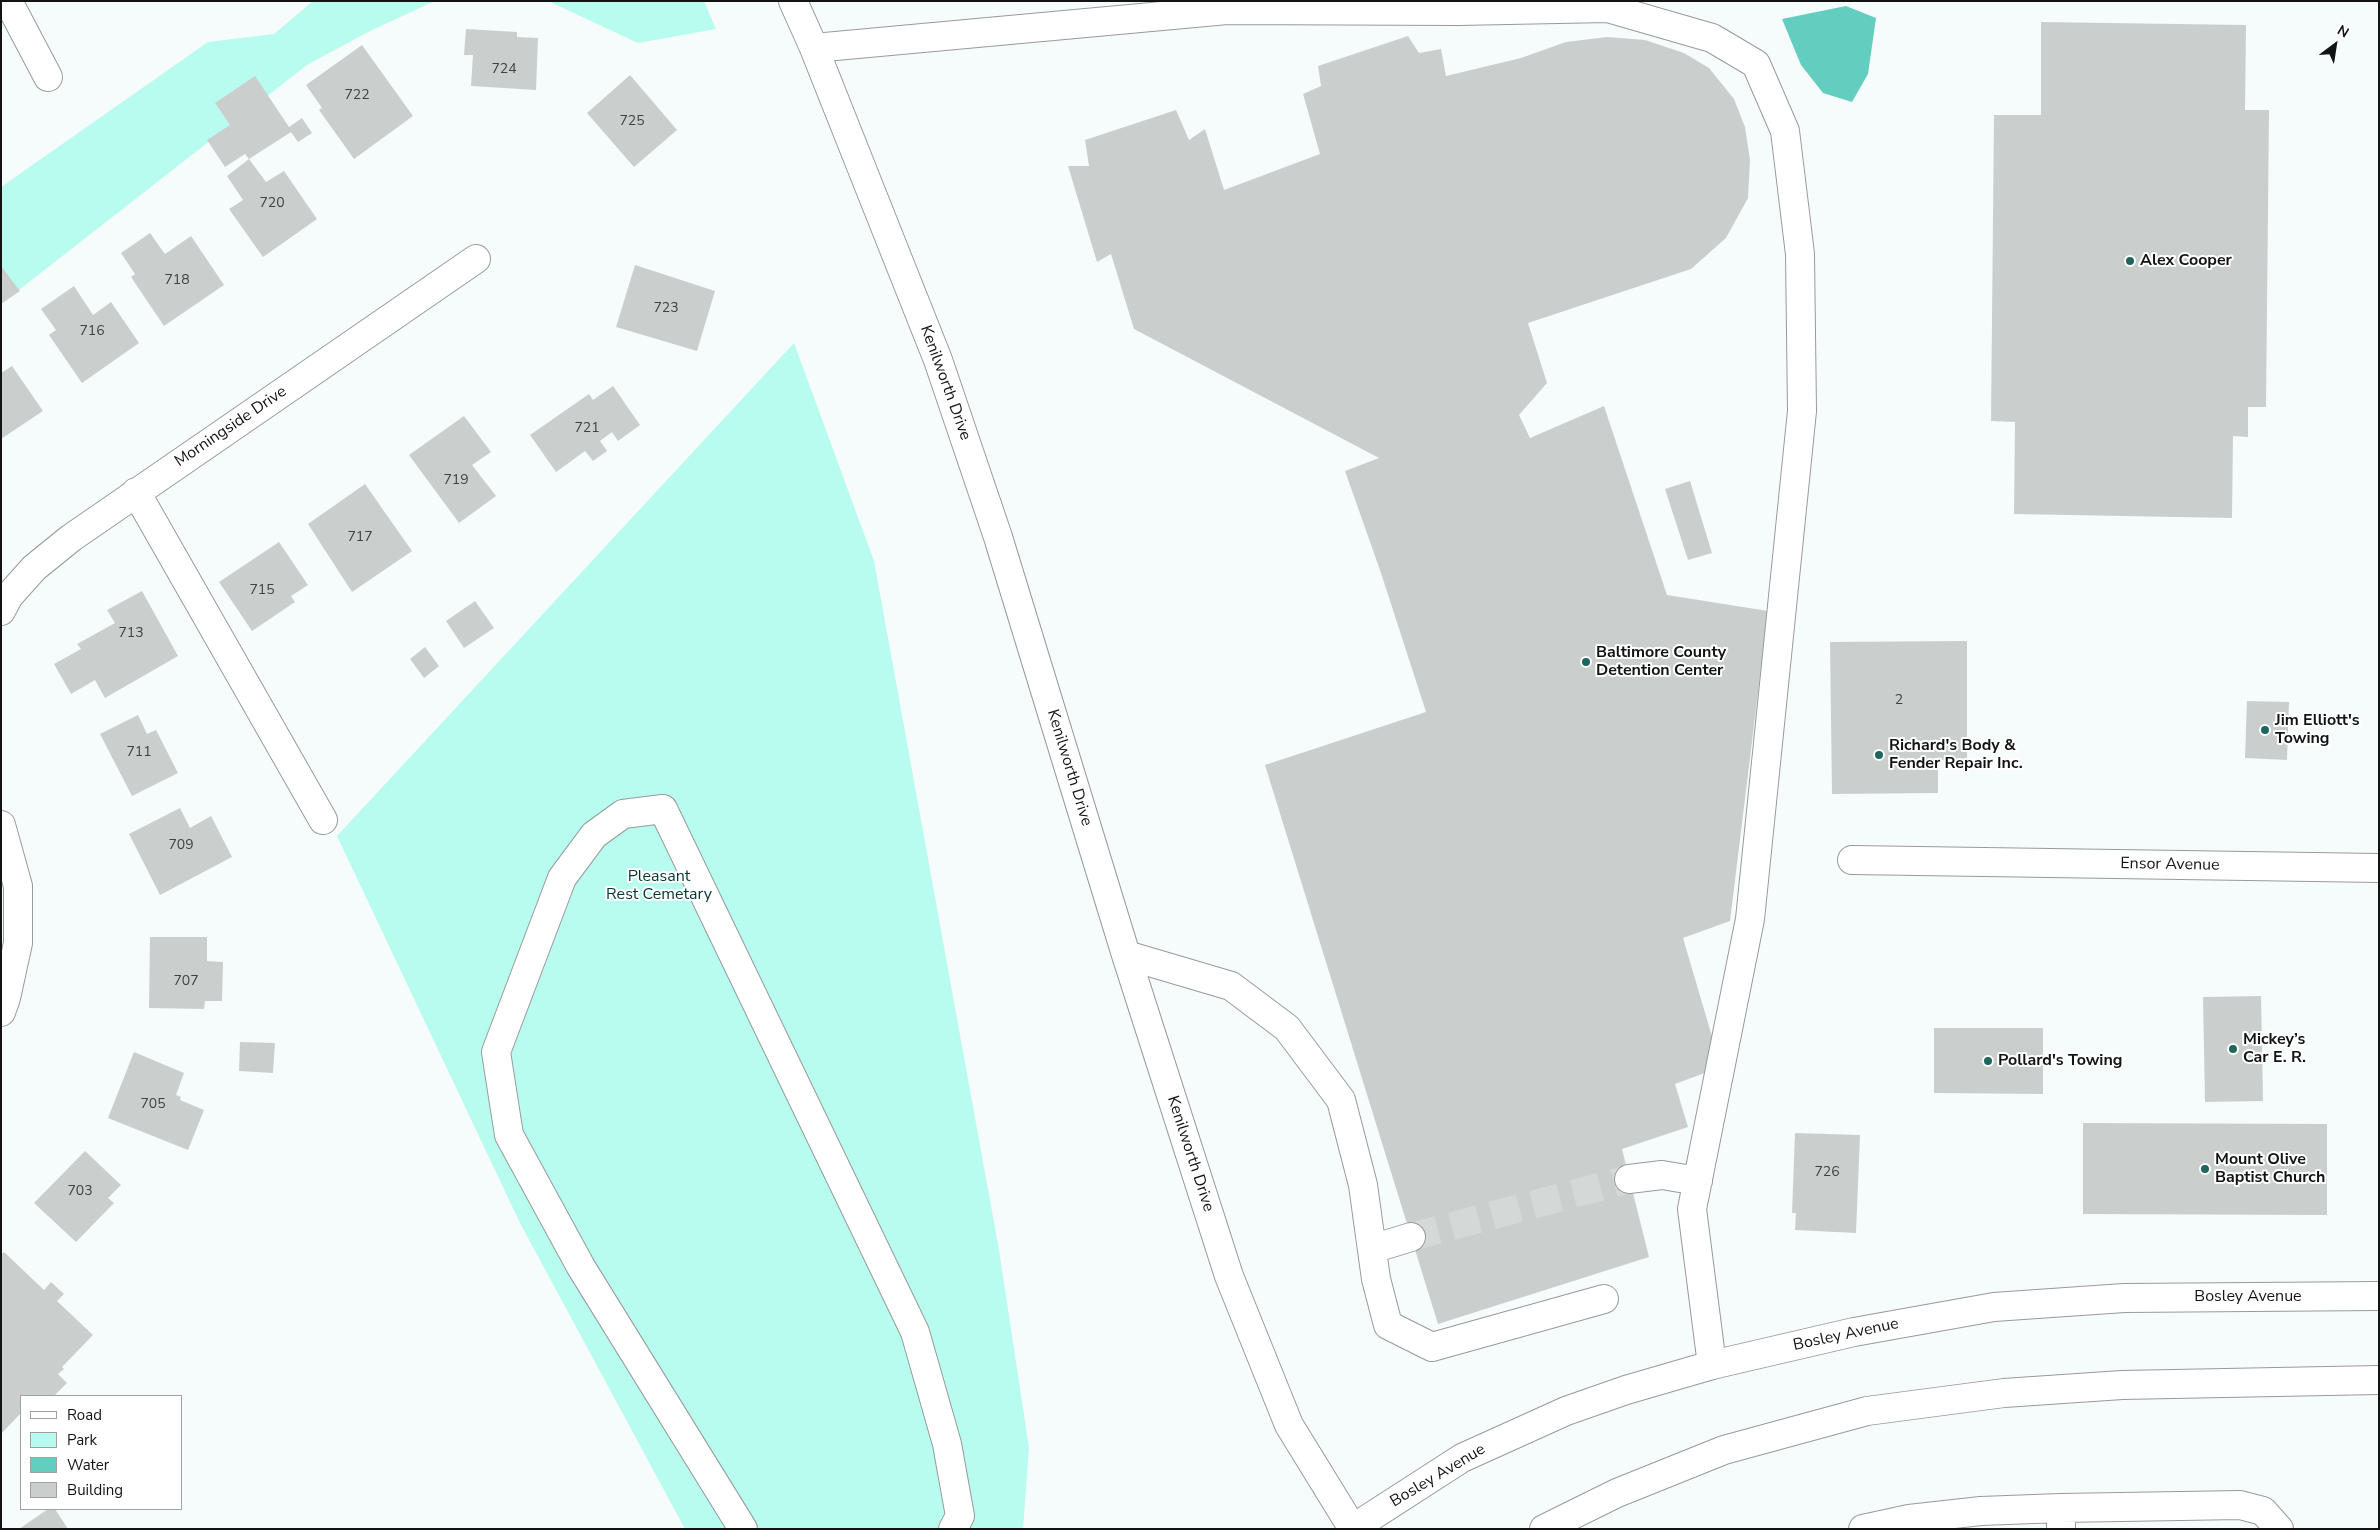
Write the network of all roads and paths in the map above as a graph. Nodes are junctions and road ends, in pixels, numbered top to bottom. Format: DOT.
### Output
graph roads {
  1 [pos="8,1"];
  2 [pos="793,1"];
  3 [pos="814,48"];
  4 [pos="48,77"];
  5 [pos="476,259"];
  6 [pos="136,492"];
  7 [pos="1,611"];
  8 [pos="323,820"];
  9 [pos="1,825"];
  10 [pos="1852,860"];
  11 [pos="2379,868"];
  12 [pos="1126,955"];
  13 [pos="1,1012"];
  14 [pos="1629,1180"];
  15 [pos="1698,1181"];
  16 [pos="1411,1237"];
  17 [pos="1372,1249"];
  18 [pos="2379,1296"];
  19 [pos="1604,1299"];
  20 [pos="1712,1365"];
  21 [pos="2379,1380"];
  22 [pos="2061,1518"];
  23 [pos="742,1529"];
  24 [pos="953,1529"];
  25 [pos="1353,1529"];
  26 [pos="1544,1529"];
  27 [pos="1863,1529"];
  28 [pos="2279,1529"];
  1 -- 4 [label="street"];
  2 -- 3 [label="street, Kenilworth Drive"];
  3 -- 12 [label="street, Kenilworth Drive"];
  3 -- 15 [label="street"];
  5 -- 6 [label="street, Morningside Drive"];
  6 -- 7 [label="street, Morningside Drive"];
  6 -- 8 [label="street"];
  9 -- 13 [label="street"];
  10 -- 11 [label="street, Ensor Avenue"];
  12 -- 17 [label="street"];
  12 -- 25 [label="street, Kenilworth Drive"];
  14 -- 15 [label="street"];
  15 -- 20 [label="street"];
  16 -- 17 [label="street"];
  17 -- 19 [label="street"];
  18 -- 20 [label="street, Bosley Avenue"];
  20 -- 25 [label="street, Bosley Avenue"];
  21 -- 26 [label="street"];
  22 -- 27 [label="street"];
  22 -- 28 [label="street"];
  23 -- 24 [label="street"];
}
